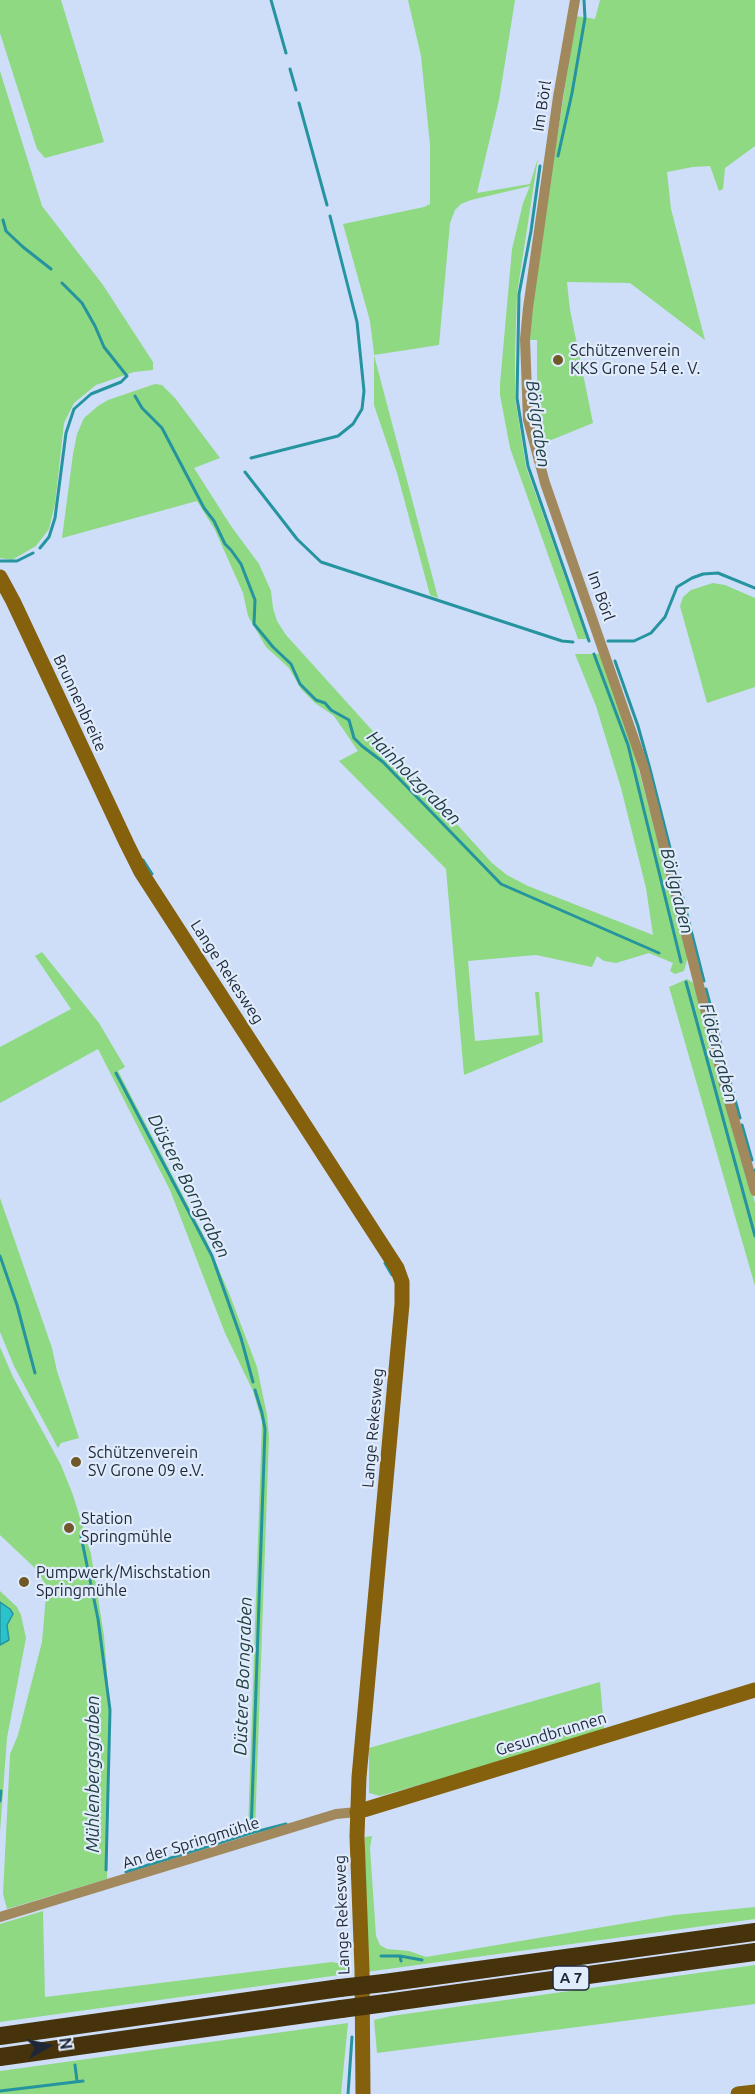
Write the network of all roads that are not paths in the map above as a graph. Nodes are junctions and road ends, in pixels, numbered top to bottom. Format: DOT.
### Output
graph roads {
  1 [pos="575,0"];
  2 [pos="0,577"];
  3 [pos="127,844"];
  4 [pos="755,1191"];
  5 [pos="755,1690"];
  6 [pos="357,1812"];
  7 [pos="0,1917"];
  8 [pos="755,1932"];
  9 [pos="755,1952"];
  10 [pos="0,2036"];
  11 [pos="0,2057"];
  12 [pos="755,2092"];
  13 [pos="363,2094"];
  14 [pos="738,2094"];
  1 -- 4 [label="street, Im Börl"];
  2 -- 3 [label="street, Brunnenbreite"];
  3 -- 6 [label="street, Lange Rekesweg"];
  5 -- 6 [label="street, Gesundbrunnen"];
  6 -- 7 [label="street, An der Springmühle"];
  6 -- 13 [label="street, Lange Rekesweg"];
  8 -- 10 [label="highway, A 7, bridge"];
  9 -- 11 [label="highway, A 7, bridge"];
  12 -- 14 [label="street"];
}
